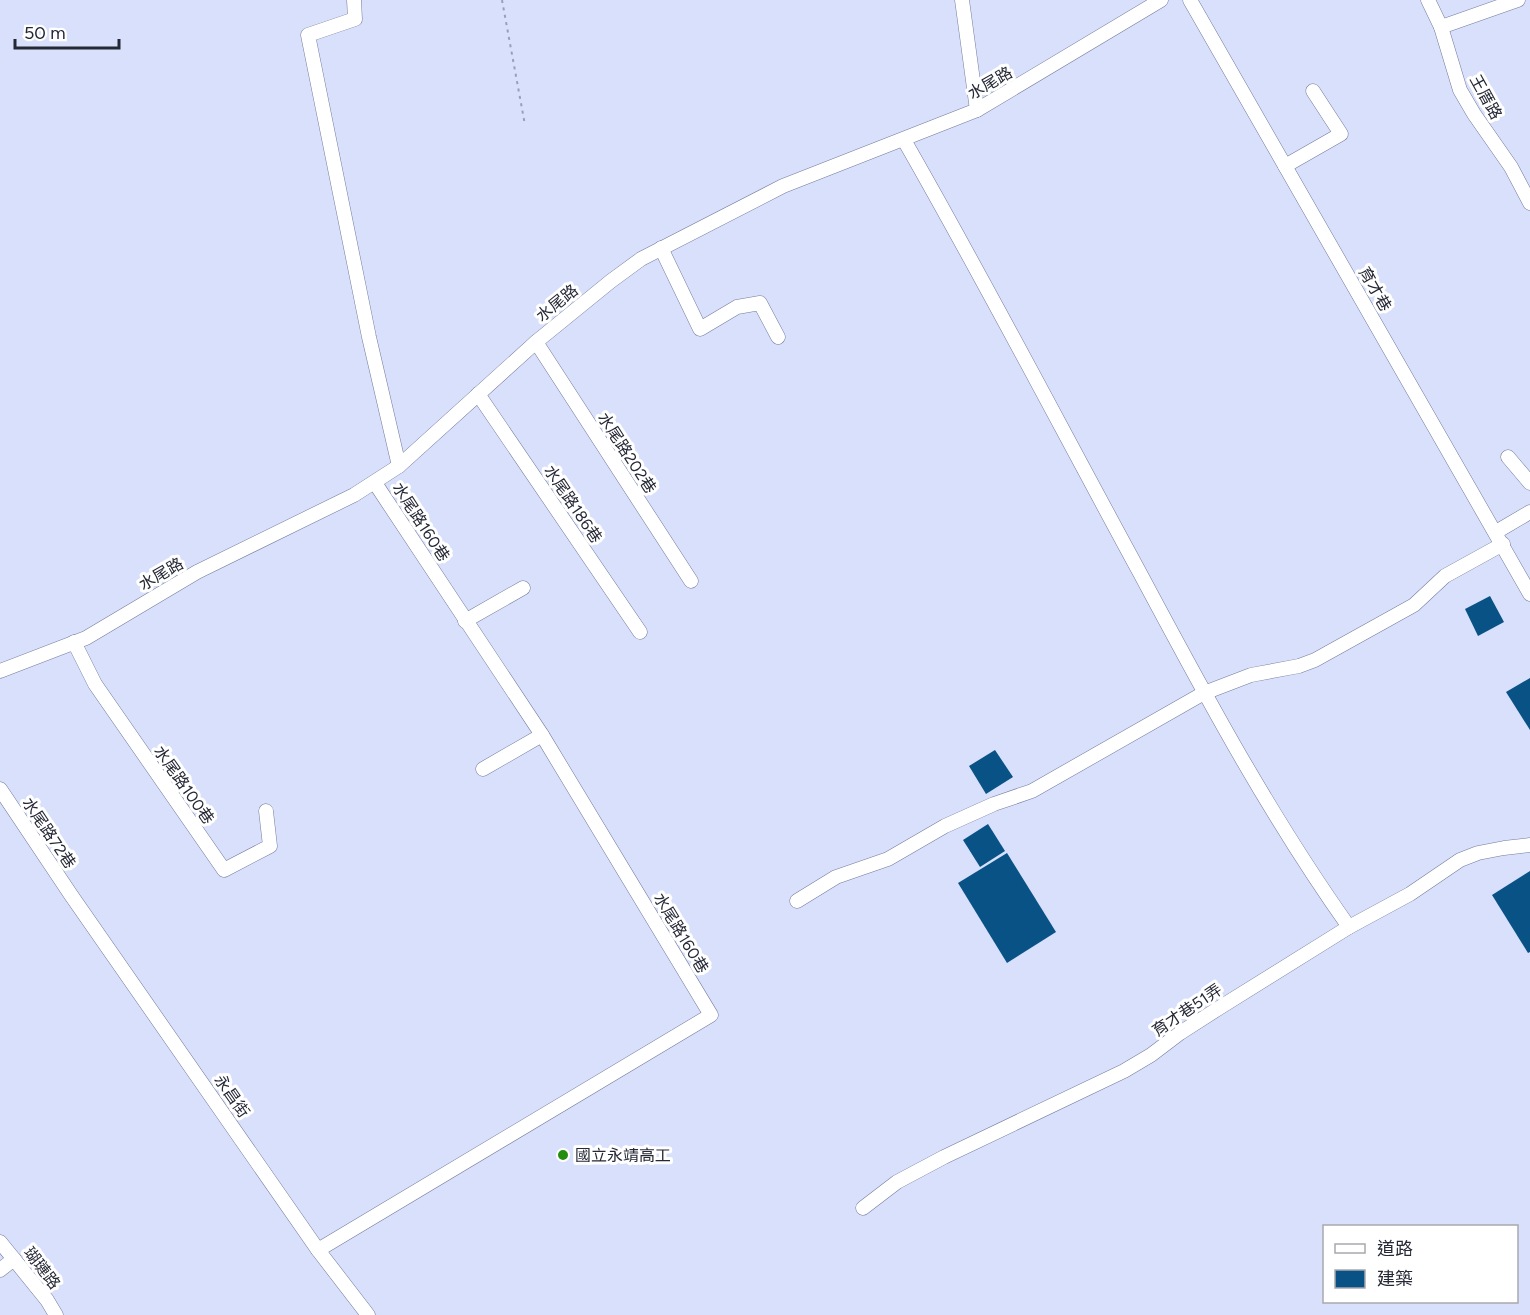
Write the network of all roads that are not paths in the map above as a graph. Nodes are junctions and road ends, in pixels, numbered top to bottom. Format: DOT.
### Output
graph roads {
  1 [pos="354,0"];
  2 [pos="962,0"];
  3 [pos="1161,0"];
  4 [pos="1190,0"];
  5 [pos="1428,0"];
  6 [pos="1518,0"];
  7 [pos="1441,27"];
  8 [pos="1313,91"];
  9 [pos="977,111"];
  10 [pos="904,140"];
  11 [pos="1285,166"];
  12 [pos="1530,203"];
  13 [pos="661,248"];
  14 [pos="778,337"];
  15 [pos="536,342"];
  16 [pos="478,394"];
  17 [pos="1508,458"];
  18 [pos="399,466"];
  19 [pos="375,483"];
  20 [pos="1530,483"];
  21 [pos="1530,512"];
  22 [pos="1499,538"];
  23 [pos="691,581"];
  24 [pos="523,588"];
  25 [pos="1530,594"];
  26 [pos="465,621"];
  27 [pos="640,632"];
  28 [pos="74,642"];
  29 [pos="0,671"];
  30 [pos="1204,693"];
  31 [pos="542,735"];
  32 [pos="483,769"];
  33 [pos="0,789"];
  34 [pos="266,811"];
  35 [pos="1530,846"];
  36 [pos="71,895"];
  37 [pos="797,901"];
  38 [pos="1349,927"];
  39 [pos="863,1208"];
  40 [pos="0,1242"];
  41 [pos="318,1250"];
  42 [pos="14,1259"];
  43 [pos="0,1270"];
  44 [pos="56,1315"];
  45 [pos="368,1315"];
  1 -- 18 [label="street"];
  2 -- 9 [label="street"];
  3 -- 9 [label="street, 水尾路"];
  4 -- 11 [label="street, 育才巷"];
  5 -- 7 [label="street, 王厝路"];
  6 -- 7 [label="street"];
  7 -- 12 [label="street, 王厝路"];
  8 -- 11 [label="street"];
  9 -- 10 [label="street, 水尾路"];
  10 -- 13 [label="street, 水尾路"];
  10 -- 30 [label="street"];
  11 -- 22 [label="street, 育才巷"];
  13 -- 14 [label="street"];
  13 -- 15 [label="street, 水尾路"];
  15 -- 16 [label="street, 水尾路"];
  15 -- 23 [label="street, 水尾路202巷"];
  16 -- 18 [label="street, 水尾路"];
  16 -- 27 [label="street, 水尾路186巷"];
  17 -- 20 [label="street"];
  18 -- 19 [label="street, 水尾路"];
  19 -- 26 [label="street, 水尾路160巷"];
  19 -- 28 [label="street, 水尾路"];
  21 -- 22 [label="street"];
  22 -- 25 [label="street, 育才巷"];
  22 -- 30 [label="street"];
  24 -- 26 [label="street"];
  26 -- 31 [label="street, 水尾路160巷"];
  28 -- 29 [label="street, 水尾路"];
  28 -- 34 [label="street, 水尾路100巷"];
  30 -- 37 [label="street"];
  30 -- 38 [label="street"];
  31 -- 32 [label="street"];
  31 -- 41 [label="street, 水尾路160巷"];
  33 -- 36 [label="street, 水尾路72巷"];
  35 -- 38 [label="street, 育才巷51弄"];
  36 -- 41 [label="street, 永昌街"];
  38 -- 39 [label="street, 育才巷51弄"];
  40 -- 42 [label="street, 瑚璉路"];
  41 -- 45 [label="street, 永昌街"];
  42 -- 43 [label="street"];
  42 -- 44 [label="street, 瑚璉路"];
}
